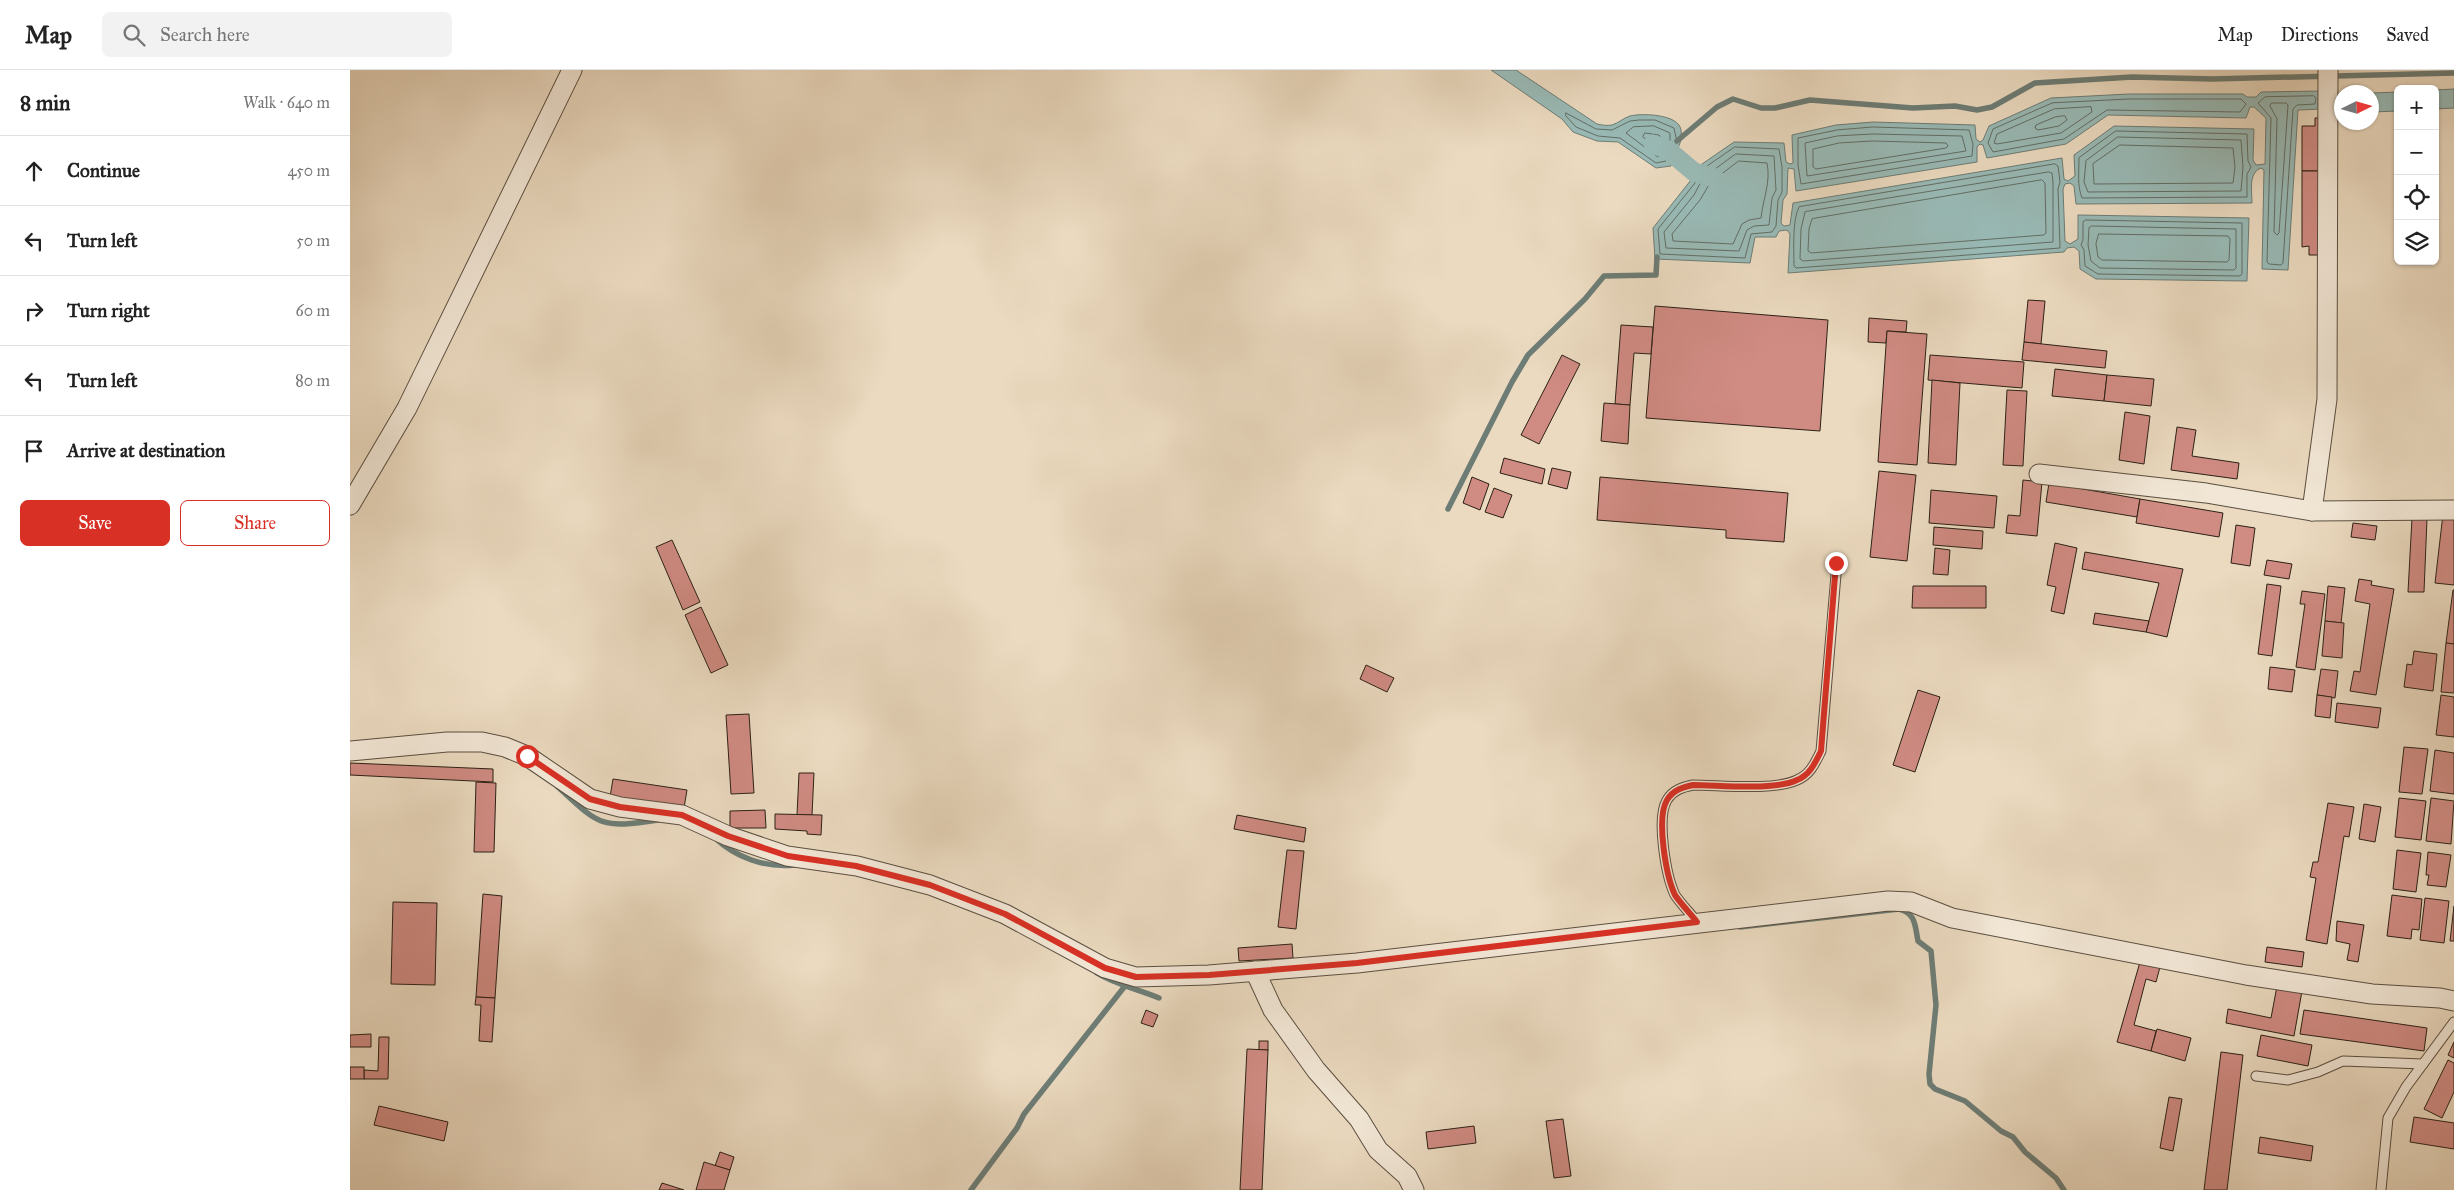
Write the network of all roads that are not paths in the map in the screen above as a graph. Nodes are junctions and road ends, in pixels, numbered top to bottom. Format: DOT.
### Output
graph roads {
  1 [pos="572,70"];
  2 [pos="2328,70"];
  3 [pos="2039,474"];
  4 [pos="350,505"];
  5 [pos="2454,510"];
  6 [pos="2312,511"];
  7 [pos="1836,563"];
  8 [pos="350,751"];
  9 [pos="1697,922"];
  10 [pos="1255,971"];
  11 [pos="2454,1001"];
  12 [pos="2454,1022"];
  13 [pos="2423,1064"];
  14 [pos="2256,1076"];
  15 [pos="1414,1190"];
  16 [pos="2381,1190"];
  1 -- 4 [label="street"];
  2 -- 6 [label="street"];
  3 -- 6 [label="street"];
  5 -- 6 [label="street"];
  7 -- 9 [label="lane"];
  8 -- 10 [label="street"];
  9 -- 10 [label="street"];
  9 -- 11 [label="street"];
  10 -- 15 [label="street"];
  12 -- 13 [label="lane"];
  13 -- 14 [label="lane"];
  13 -- 16 [label="lane"];
}
